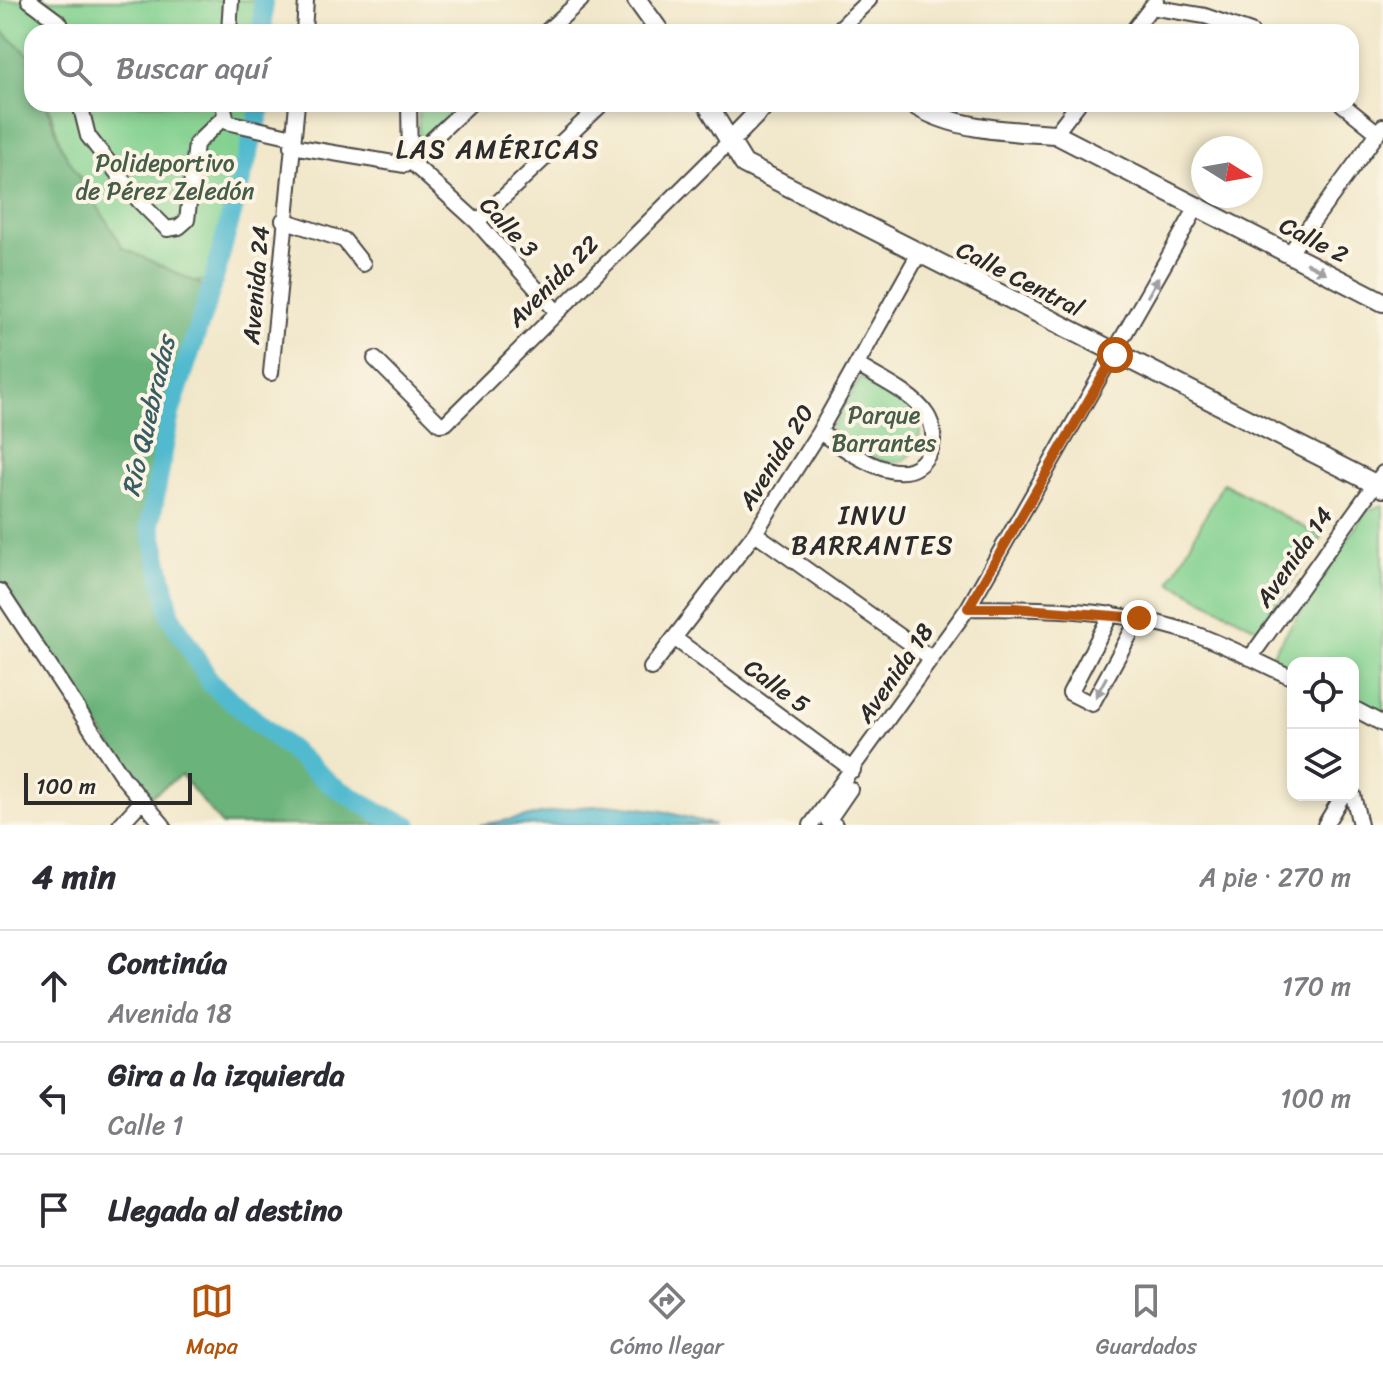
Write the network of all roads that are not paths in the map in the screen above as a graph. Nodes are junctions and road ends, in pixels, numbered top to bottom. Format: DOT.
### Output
graph roads {
  1 [pos="29,0"];
  2 [pos="231,0"];
  3 [pos="306,0"];
  4 [pos="581,0"];
  5 [pos="869,0"];
  6 [pos="644,3"];
  7 [pos="1154,3"];
  8 [pos="60,24"];
  9 [pos="230,24"];
  10 [pos="304,24"];
  11 [pos="555,24"];
  12 [pos="656,24"];
  13 [pos="844,24"];
  14 [pos="1138,24"];
  15 [pos="1228,24"];
  16 [pos="82,112"];
  17 [pos="223,112"];
  18 [pos="225,112"];
  19 [pos="296,112"];
  20 [pos="409,112"];
  21 [pos="462,112"];
  22 [pos="594,112"];
  23 [pos="712,112"];
  24 [pos="758,112"];
  25 [pos="926,112"];
  26 [pos="1072,112"];
  27 [pos="1354,112"];
  28 [pos="1380,130"];
  29 [pos="1055,134"];
  30 [pos="731,140"];
  31 [pos="293,141"];
  32 [pos="410,161"];
  33 [pos="1191,204"];
  34 [pos="1196,208"];
  35 [pos="1199,208"];
  36 [pos="283,220"];
  37 [pos="477,222"];
  38 [pos="1289,254"];
  39 [pos="918,255"];
  40 [pos="363,264"];
  41 [pos="1383,302"];
  42 [pos="556,311"];
  43 [pos="1115,355"];
  44 [pos="375,359"];
  45 [pos="857,365"];
  46 [pos="271,373"];
  47 [pos="819,432"];
  48 [pos="1380,481"];
  49 [pos="755,533"];
  50 [pos="0,591"];
  51 [pos="968,608"];
  52 [pos="1111,614"];
  53 [pos="1139,618"];
  54 [pos="674,638"];
  55 [pos="931,658"];
  56 [pos="1250,658"];
  57 [pos="651,668"];
  58 [pos="1287,675"];
  59 [pos="1359,711"];
  60 [pos="1383,724"];
  61 [pos="864,756"];
  62 [pos="853,770"];
  63 [pos="142,801"];
  64 [pos="1339,801"];
  65 [pos="1354,801"];
  66 [pos="814,821"];
  67 [pos="120,825"];
  68 [pos="163,825"];
  69 [pos="835,825"];
  70 [pos="1325,825"];
  71 [pos="1360,825"];
  1 -- 8 [label="street"];
  2 -- 9 [label="street"];
  3 -- 10 [label="street"];
  4 -- 11 [label="street"];
  5 -- 13 [label="street"];
  6 -- 12 [label="main road"];
  7 -- 14 [label="street"];
  7 -- 15 [label="street"];
  16 -- 17 [label="street"];
  18 -- 31 [label="street"];
  19 -- 31 [label="street, Avenida 24"];
  20 -- 32 [label="street"];
  21 -- 32 [label="street"];
  22 -- 37 [label="street"];
  23 -- 30 [label="main road, Calle Central"];
  24 -- 30 [label="main road, Avenida 22"];
  25 -- 29 [label="main road, Calle 2"];
  26 -- 29 [label="street"];
  27 -- 28 [label="street"];
  28 -- 38 [label="street"];
  29 -- 33 [label="main road, Calle 2"];
  30 -- 39 [label="main road, Calle Central"];
  30 -- 42 [label="street, Avenida 22"];
  31 -- 32 [label="street"];
  31 -- 36 [label="street, Avenida 24"];
  32 -- 37 [label="street, Calle 3"];
  43 -- 34 [label="street, Avenida 18, one-way"];
  35 -- 38 [label="main road, Calle 2"];
  36 -- 40 [label="street"];
  36 -- 46 [label="street, Avenida 24"];
  37 -- 42 [label="street, Calle 3"];
  38 -- 41 [label="main road, Calle 2, one-way"];
  39 -- 43 [label="main road, Calle Central"];
  39 -- 45 [label="street, Avenida 20"];
  42 -- 44 [label="street, Avenida 22"];
  43 -- 48 [label="main road, Calle Central"];
  43 -- 51 [label="street, Avenida 18"];
  45 -- 47 [label="street, Avenida 20"];
  45 -- 47 [label="street"];
  47 -- 49 [label="street, Avenida 20"];
  48 -- 56 [label="street, Avenida 14"];
  49 -- 54 [label="street, Avenida 20"];
  49 -- 55 [label="street"];
  50 -- 63 [label="street"];
  51 -- 52 [label="street"];
  51 -- 55 [label="street, Avenida 18"];
  52 -- 53 [label="street"];
  53 -- 52 [label="street, one-way"];
  53 -- 56 [label="street"];
  54 -- 57 [label="street, Avenida 20"];
  54 -- 62 [label="street, Calle 5"];
  55 -- 61 [label="street, Avenida 18"];
  56 -- 58 [label="street"];
  59 -- 60 [label="street"];
  61 -- 62 [label="street, Avenida 18"];
  61 -- 69 [label="street"];
  62 -- 66 [label="street, Avenida 18"];
  63 -- 67 [label="street"];
  63 -- 68 [label="street"];
  64 -- 70 [label="street"];
  65 -- 71 [label="street"];
}
